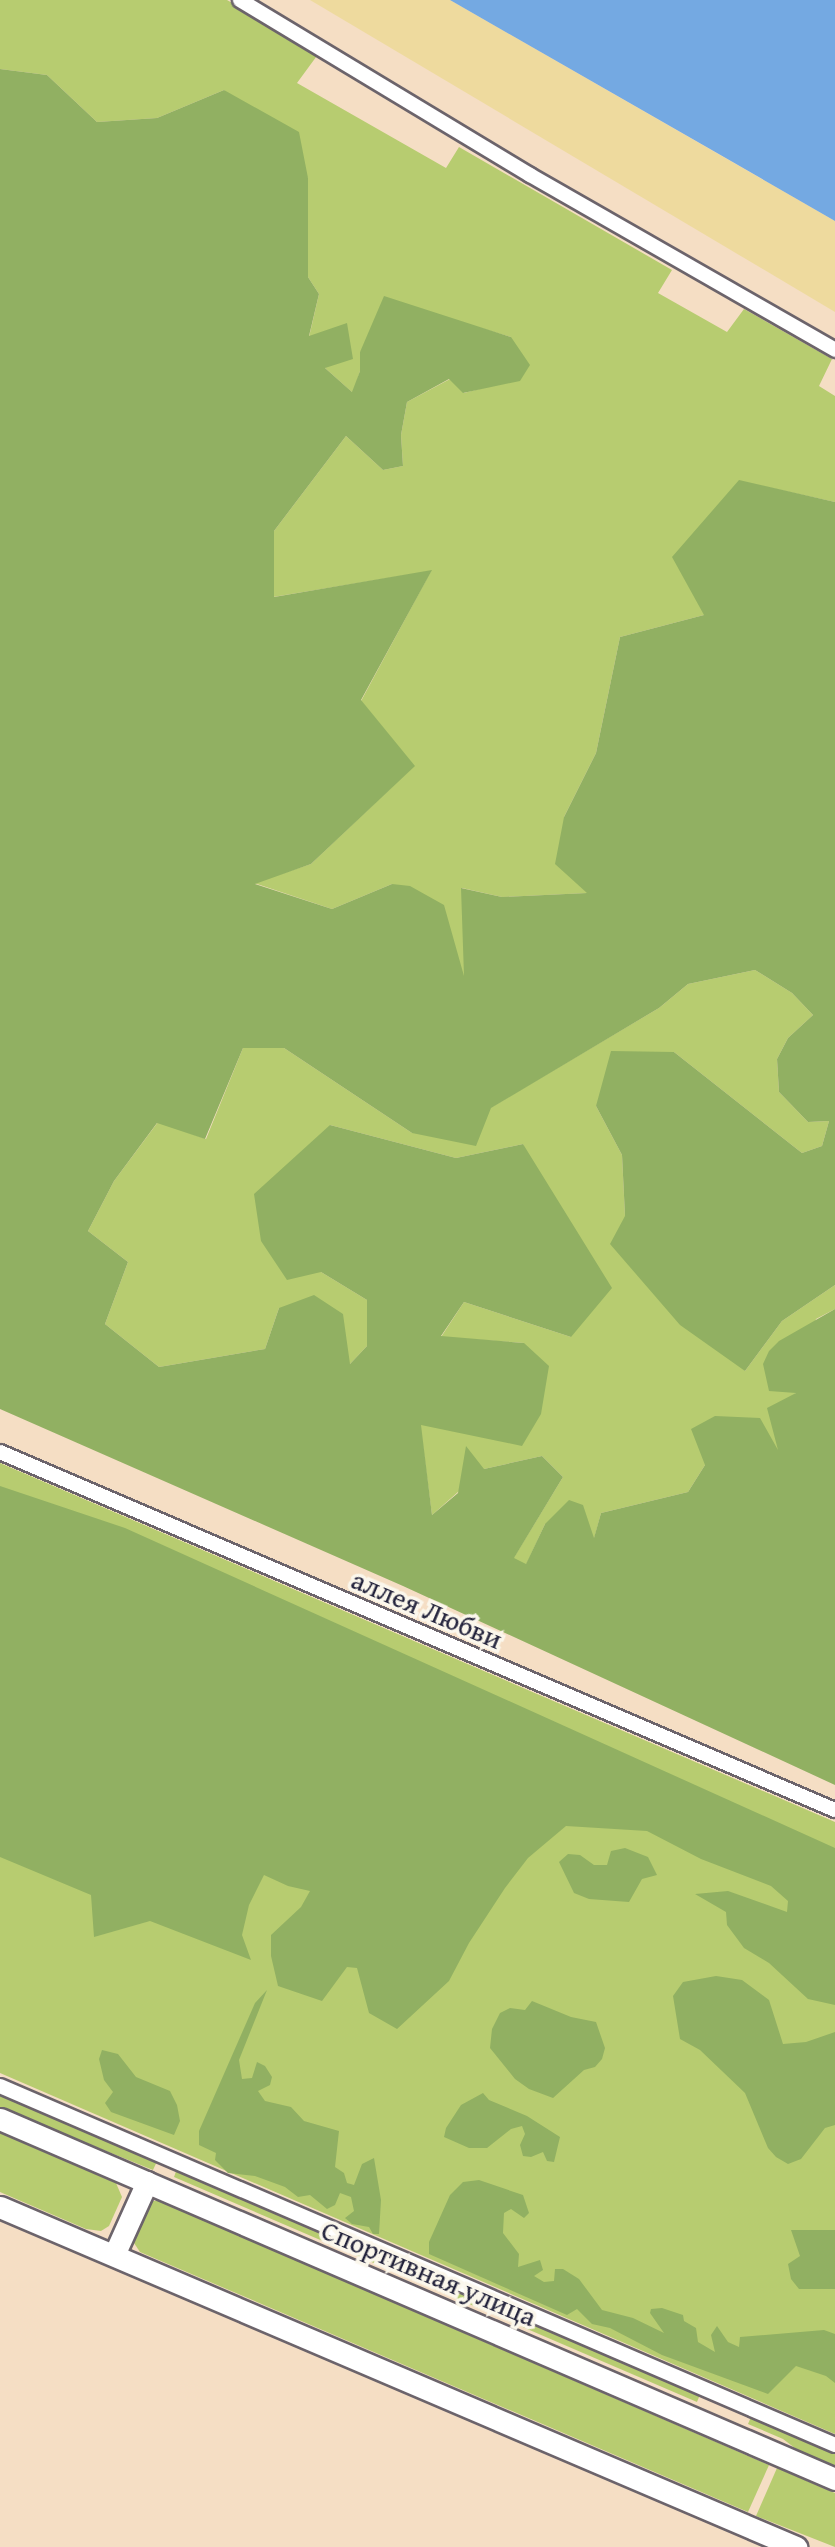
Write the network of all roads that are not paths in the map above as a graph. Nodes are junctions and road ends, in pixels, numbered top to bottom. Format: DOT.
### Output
graph roads {
  1 [pos="240,0"];
  2 [pos="835,350"];
  3 [pos="0,1452"];
  4 [pos="835,1810"];
  5 [pos="0,2086"];
  6 [pos="0,2119"];
  7 [pos="147,2182"];
  8 [pos="0,2207"];
  9 [pos="114,2255"];
  10 [pos="835,2445"];
  11 [pos="835,2479"];
  12 [pos="796,2547"];
  1 -- 2 [label="street"];
  3 -- 4 [label="street, аллея Любви"];
  5 -- 10 [label="street"];
  6 -- 7 [label="main road, Спортивная улица"];
  7 -- 9 [label="main road"];
  7 -- 11 [label="main road, Спортивная улица"];
  8 -- 9 [label="main road"];
  9 -- 12 [label="main road"];
}
